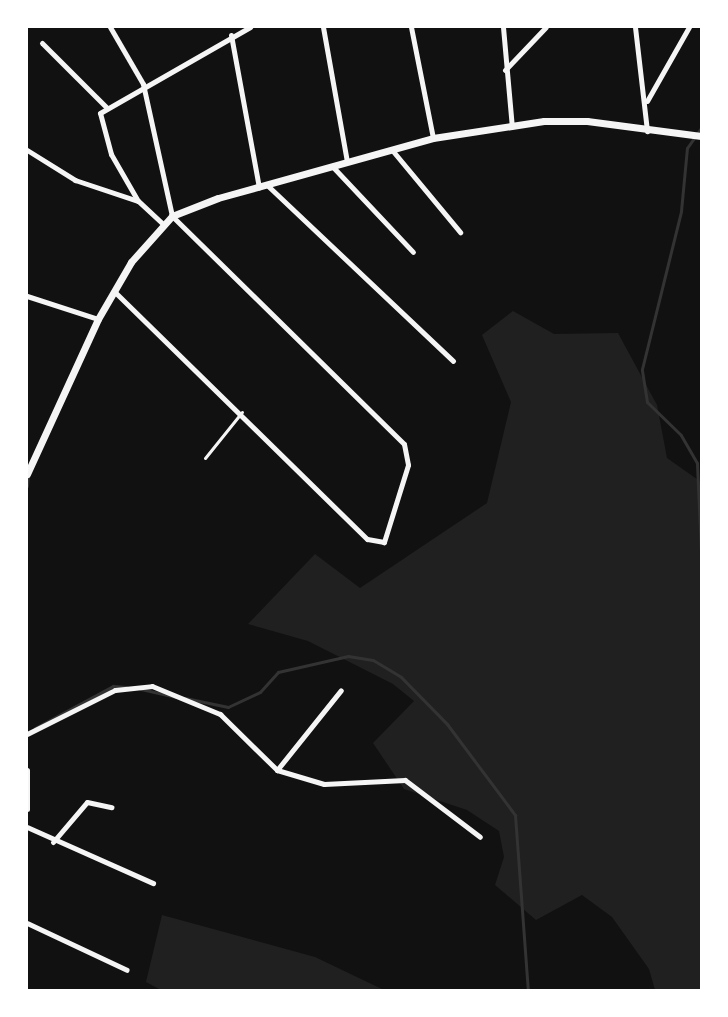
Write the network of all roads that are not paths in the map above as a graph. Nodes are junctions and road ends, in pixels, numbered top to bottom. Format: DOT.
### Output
graph roads {
  1 [pos="110,27"];
  2 [pos="250,27"];
  3 [pos="323,27"];
  4 [pos="411,27"];
  5 [pos="503,27"];
  6 [pos="546,27"];
  7 [pos="635,27"];
  8 [pos="689,27"];
  9 [pos="231,34"];
  10 [pos="42,43"];
  11 [pos="505,70"];
  12 [pos="142,84"];
  13 [pos="647,101"];
  14 [pos="106,107"];
  15 [pos="512,127"];
  16 [pos="647,131"];
  17 [pos="701,136"];
  18 [pos="433,138"];
  19 [pos="27,150"];
  20 [pos="392,150"];
  21 [pos="348,162"];
  22 [pos="332,166"];
  23 [pos="263,186"];
  24 [pos="138,201"];
  25 [pos="172,216"];
  26 [pos="164,224"];
  27 [pos="460,232"];
  28 [pos="413,252"];
  29 [pos="114,291"];
  30 [pos="27,297"];
  31 [pos="98,319"];
  32 [pos="453,361"];
  33 [pos="242,412"];
  34 [pos="205,458"];
  35 [pos="27,474"];
  36 [pos="341,690"];
  37 [pos="27,734"];
  38 [pos="27,770"];
  39 [pos="278,770"];
  40 [pos="111,807"];
  41 [pos="27,809"];
  42 [pos="27,827"];
  43 [pos="480,837"];
  44 [pos="53,842"];
  45 [pos="153,883"];
  46 [pos="27,923"];
  47 [pos="127,970"];
  1 -- 12 [label="street"];
  2 -- 9 [label="street"];
  3 -- 21 [label="street"];
  4 -- 18 [label="street"];
  5 -- 11 [label="street"];
  6 -- 11 [label="street"];
  7 -- 13 [label="street"];
  8 -- 13 [label="street"];
  9 -- 12 [label="street"];
  9 -- 23 [label="street"];
  10 -- 14 [label="street"];
  11 -- 15 [label="street"];
  12 -- 14 [label="street"];
  12 -- 25 [label="street"];
  13 -- 16 [label="street"];
  14 -- 24 [label="street"];
  15 -- 16 [label="street"];
  15 -- 18 [label="street"];
  16 -- 17 [label="street"];
  18 -- 20 [label="street"];
  19 -- 24 [label="street"];
  20 -- 21 [label="street"];
  20 -- 27 [label="street"];
  21 -- 22 [label="street"];
  22 -- 23 [label="street"];
  22 -- 28 [label="street"];
  23 -- 25 [label="street"];
  23 -- 32 [label="street"];
  24 -- 26 [label="street"];
  25 -- 26 [label="street"];
  25 -- 33 [label="street"];
  26 -- 29 [label="street"];
  29 -- 31 [label="street"];
  29 -- 33 [label="street"];
  30 -- 31 [label="street"];
  31 -- 35 [label="street"];
  33 -- 34 [label="lane"];
  36 -- 39 [label="street"];
  37 -- 39 [label="street"];
  38 -- 41 [label="street"];
  39 -- 43 [label="street"];
  40 -- 44 [label="street"];
  42 -- 44 [label="street"];
  44 -- 45 [label="street"];
  46 -- 47 [label="street"];
}
